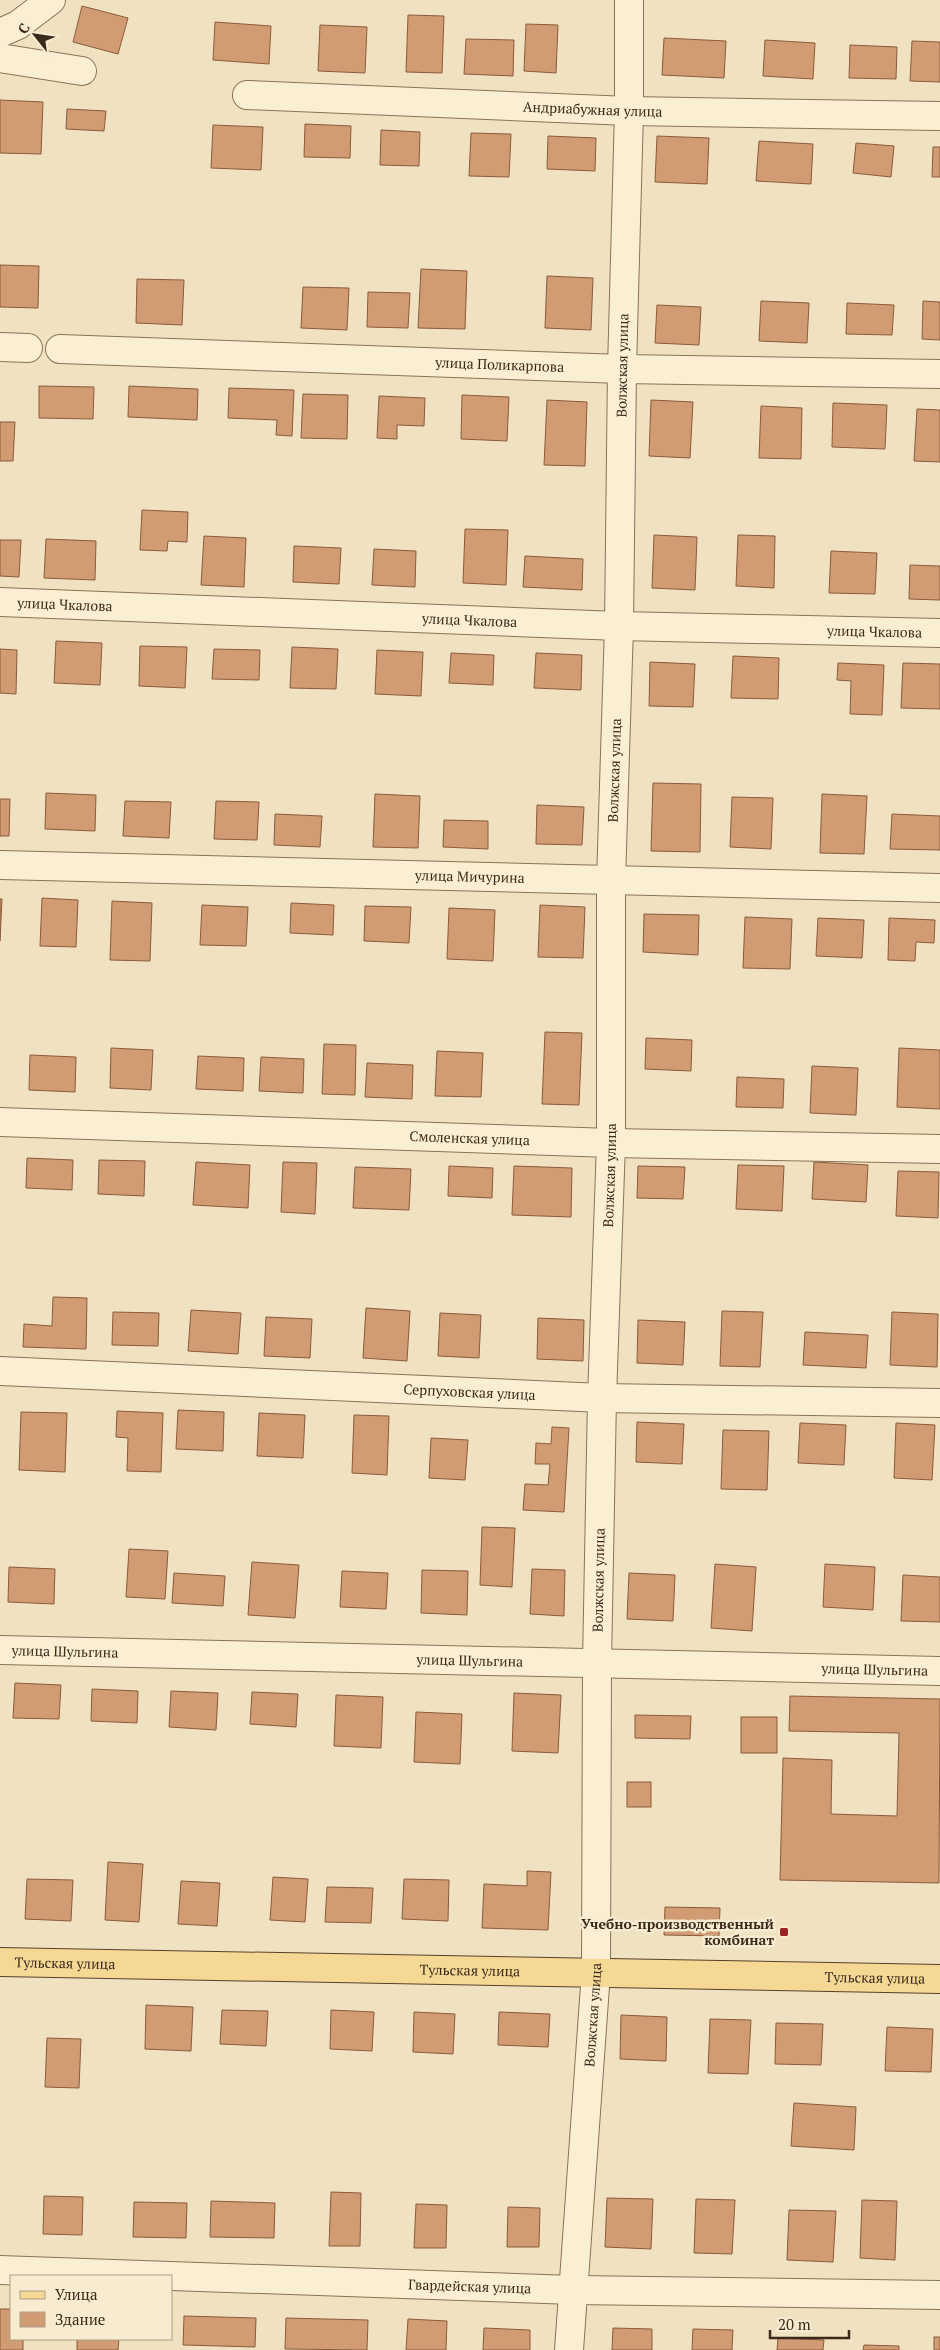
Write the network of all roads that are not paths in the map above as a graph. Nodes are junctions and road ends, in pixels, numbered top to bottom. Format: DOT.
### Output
graph roads {
  1 [pos="50,0"];
  2 [pos="629,0"];
  3 [pos="0,34"];
  4 [pos="0,58"];
  5 [pos="82,71"];
  6 [pos="247,95"];
  7 [pos="629,111"];
  8 [pos="940,116"];
  9 [pos="0,347"];
  10 [pos="28,348"];
  11 [pos="60,349"];
  12 [pos="622,369"];
  13 [pos="940,374"];
  14 [pos="0,602"];
  15 [pos="619,626"];
  16 [pos="940,633"];
  17 [pos="0,865"];
  18 [pos="610,881"];
  19 [pos="940,888"];
  20 [pos="0,1122"];
  21 [pos="611,1143"];
  22 [pos="940,1149"];
  23 [pos="0,1370"];
  24 [pos="602,1398"];
  25 [pos="940,1403"];
  26 [pos="0,1650"];
  27 [pos="597,1664"];
  28 [pos="940,1671"];
  29 [pos="0,1962"];
  30 [pos="596,1972"];
  31 [pos="940,1979"];
  32 [pos="0,2270"];
  33 [pos="144,2275"];
  34 [pos="172,2276"];
  35 [pos="574,2290"];
  36 [pos="940,2295"];
  37 [pos="569,2350"];
  1 -- 3 [label="street"];
  2 -- 7 [label="street, Волжская улица"];
  4 -- 5 [label="street"];
  6 -- 7 [label="street, Андриабужная улица"];
  7 -- 8 [label="street, Андриабужная улица"];
  7 -- 12 [label="street, Волжская улица"];
  9 -- 10 [label="street"];
  11 -- 12 [label="street, улица Поликарпова"];
  12 -- 13 [label="street, улица Поликарпова"];
  12 -- 15 [label="street, Волжская улица"];
  14 -- 15 [label="street, улица Чкалова"];
  15 -- 16 [label="street, улица Чкалова"];
  15 -- 18 [label="street, Волжская улица"];
  17 -- 18 [label="street, улица Мичурина"];
  18 -- 19 [label="street, улица Мичурина"];
  18 -- 21 [label="street, Волжская улица"];
  20 -- 21 [label="street, Смоленская улица"];
  21 -- 22 [label="street, Смоленская улица"];
  21 -- 24 [label="street, Волжская улица"];
  23 -- 24 [label="street, Серпуховская улица"];
  24 -- 25 [label="street, Серпуховская улица"];
  24 -- 27 [label="street, Волжская улица"];
  26 -- 27 [label="street, улица Шульгина"];
  27 -- 28 [label="street, улица Шульгина"];
  27 -- 30 [label="street, Волжская улица"];
  29 -- 30 [label="main road, Тульская улица"];
  30 -- 31 [label="main road, Тульская улица"];
  30 -- 35 [label="street, Волжская улица"];
  32 -- 33 [label="street, Гвардейская улица"];
  34 -- 35 [label="street, Гвардейская улица"];
  35 -- 36 [label="street, Гвардейская улица"];
  35 -- 37 [label="street, Волжская улица"];
}
